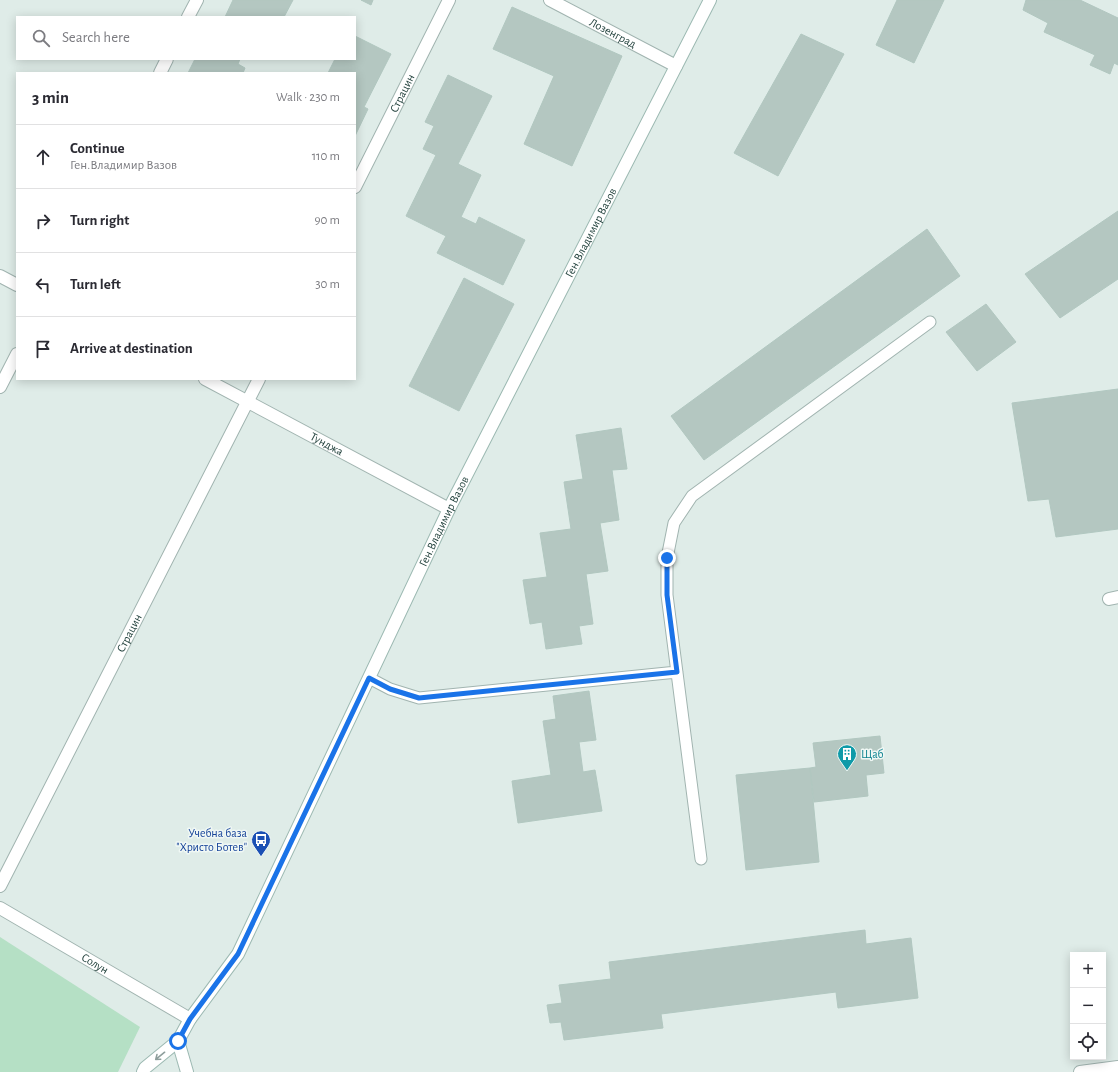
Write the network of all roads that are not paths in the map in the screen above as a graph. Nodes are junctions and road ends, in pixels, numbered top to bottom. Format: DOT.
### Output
graph roads {
  1 [pos="197,0"];
  2 [pos="449,0"];
  3 [pos="550,0"];
  4 [pos="710,0"];
  5 [pos="189,16"];
  6 [pos="166,60"];
  7 [pos="676,66"];
  8 [pos="160,72"];
  9 [pos="356,185"];
  10 [pos="0,276"];
  11 [pos="16,284"];
  12 [pos="930,322"];
  13 [pos="16,356"];
  14 [pos="207,380"];
  15 [pos="258,380"];
  16 [pos="0,387"];
  17 [pos="248,400"];
  18 [pos="449,509"];
  19 [pos="677,672"];
  20 [pos="369,678"];
  21 [pos="701,859"];
  22 [pos="0,886"];
  23 [pos="0,908"];
  24 [pos="190,1019"];
  25 [pos="178,1041"];
  26 [pos="1118,1067"];
  27 [pos="143,1072"];
  28 [pos="187,1072"];
  29 [pos="1080,1072"];
  1 -- 5 [label="street"];
  2 -- 9 [label="street, Страцин"];
  3 -- 7 [label="street, Лозенград"];
  4 -- 7 [label="street, Ген.Владимир Вазов"];
  6 -- 8 [label="street"];
  7 -- 18 [label="street, Ген.Владимир Вазов"];
  10 -- 11 [label="street"];
  12 -- 19 [label="lane"];
  13 -- 16 [label="street"];
  14 -- 17 [label="street, Тунджа"];
  15 -- 17 [label="street, Страцин"];
  17 -- 18 [label="street, Тунджа"];
  17 -- 22 [label="street, Страцин"];
  18 -- 20 [label="street, Ген.Владимир Вазов"];
  19 -- 20 [label="lane"];
  19 -- 21 [label="lane"];
  20 -- 24 [label="street, Ген.Владимир Вазов"];
  23 -- 24 [label="street, Солун"];
  24 -- 25 [label="street, Ген.Владимир Вазов"];
  25 -- 27 [label="street, Ген.Владимир Вазов, one-way"];
  25 -- 28 [label="street"];
  26 -- 29 [label="street"];
}
